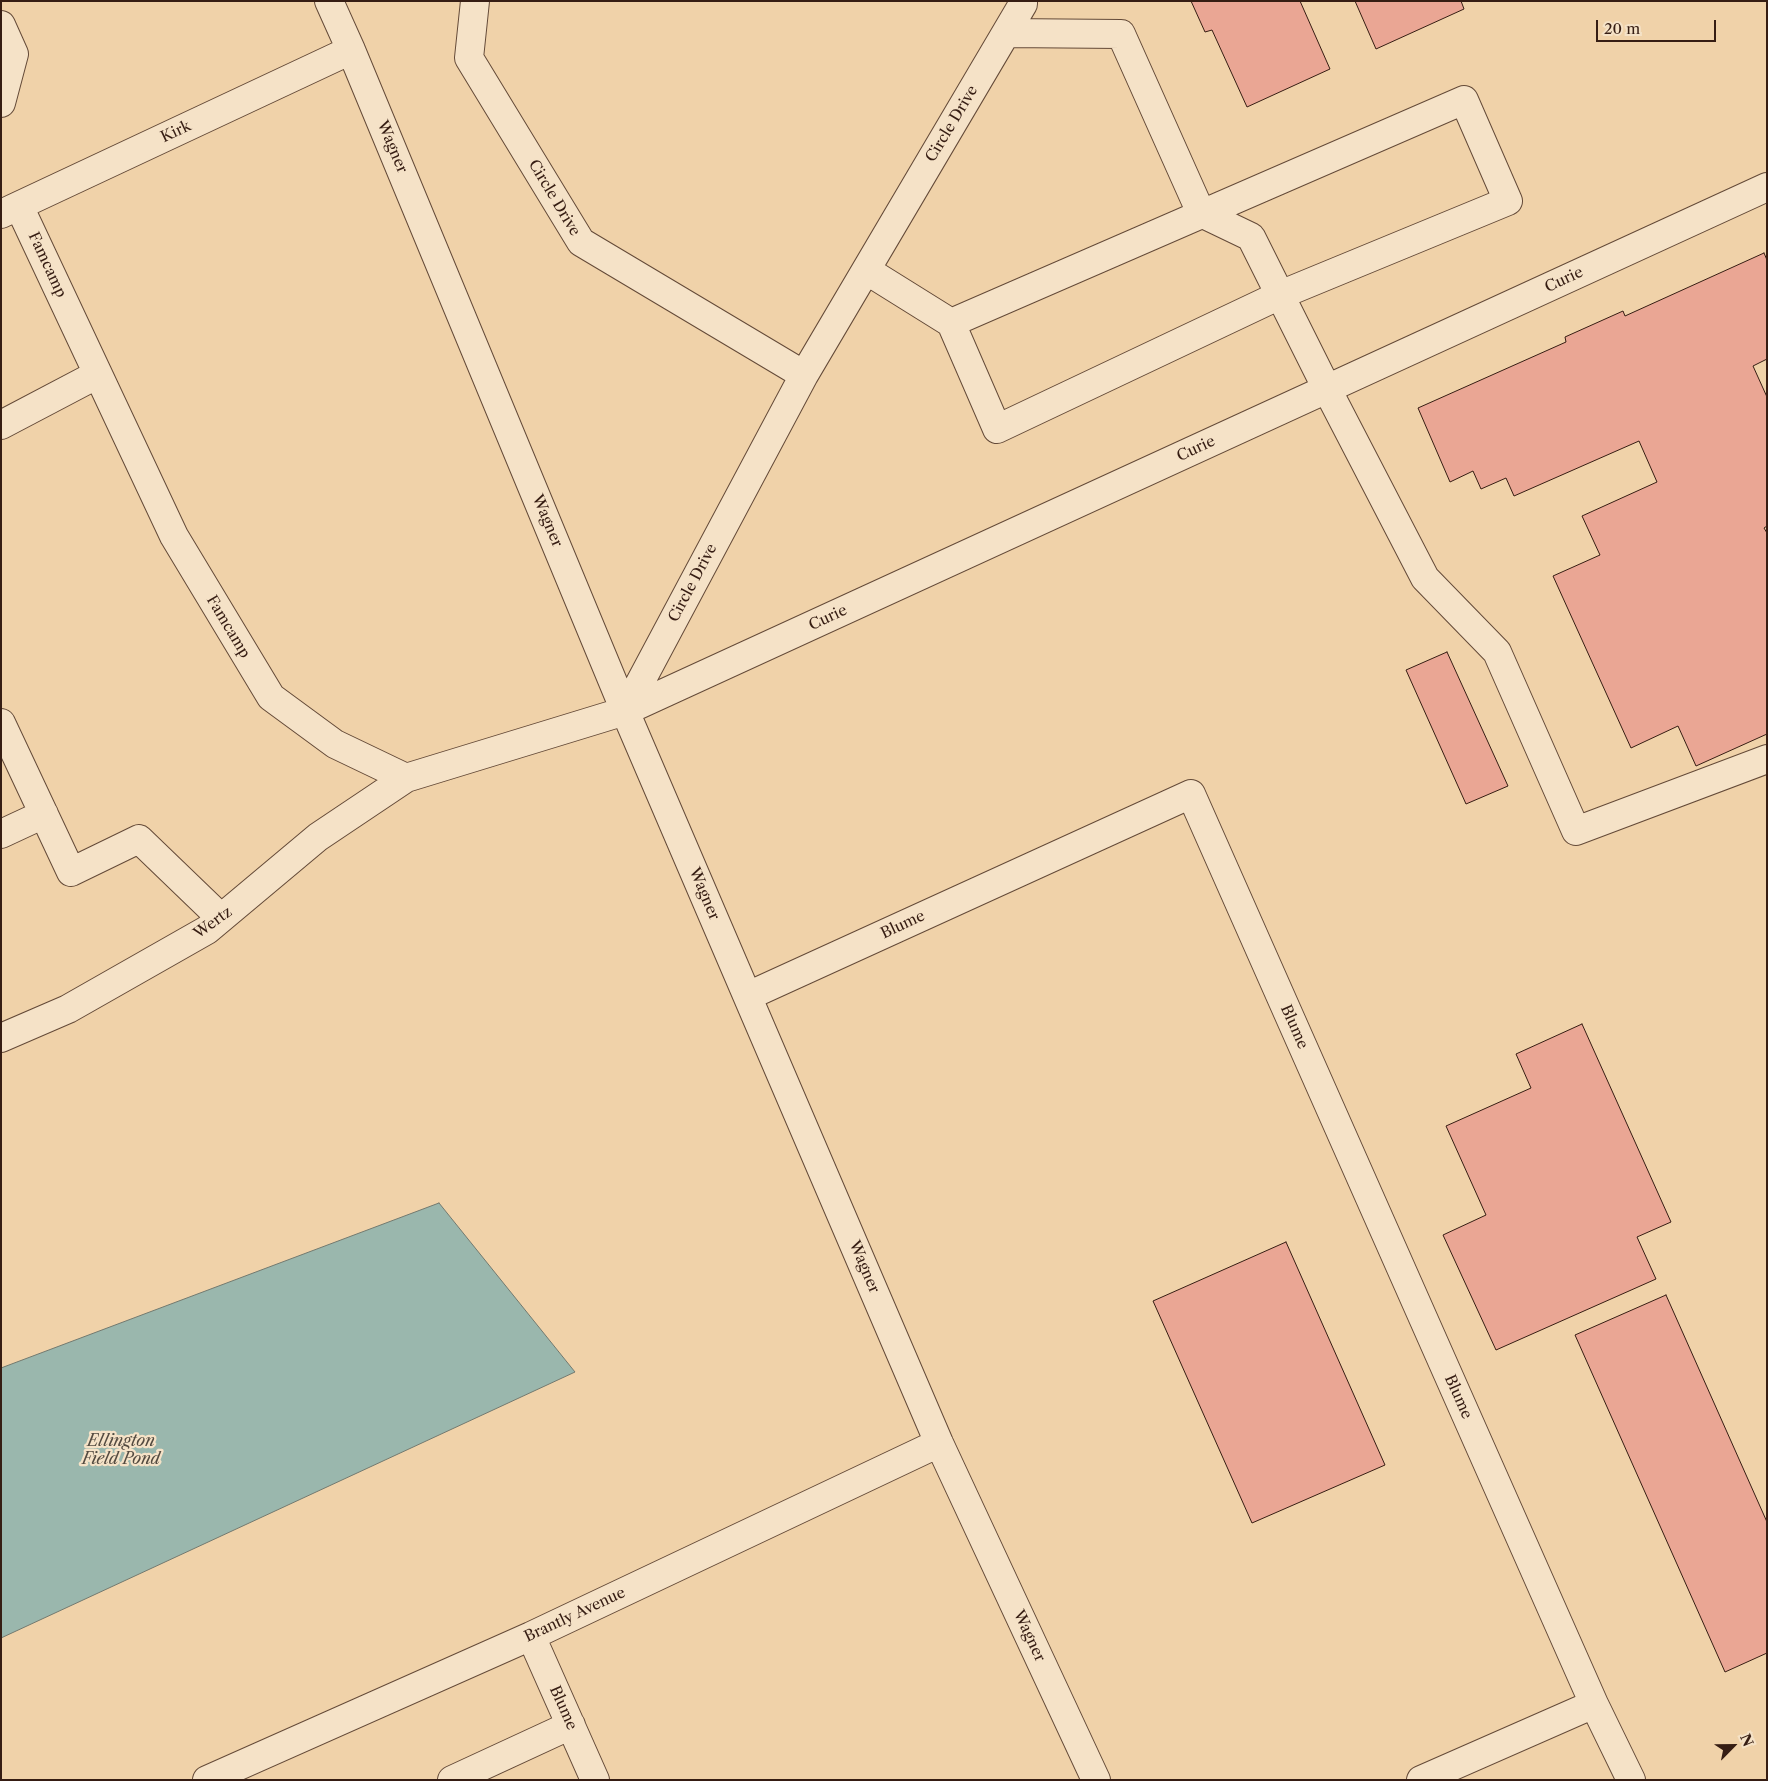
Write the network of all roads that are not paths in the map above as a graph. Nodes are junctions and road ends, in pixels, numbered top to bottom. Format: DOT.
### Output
graph roads {
  1 [pos="329,1"];
  2 [pos="475,1"];
  3 [pos="1023,1"];
  4 [pos="1,25"];
  5 [pos="1006,33"];
  6 [pos="351,50"];
  7 [pos="1,103"];
  8 [pos="1767,187"];
  9 [pos="10,210"];
  10 [pos="1201,213"];
  11 [pos="866,270"];
  12 [pos="1280,295"];
  13 [pos="951,323"];
  14 [pos="98,374"];
  15 [pos="804,375"];
  16 [pos="1327,389"];
  17 [pos="1,425"];
  18 [pos="625,711"];
  19 [pos="1,723"];
  20 [pos="1767,759"];
  21 [pos="406,778"];
  22 [pos="44,814"];
  23 [pos="1,834"];
  24 [pos="221,918"];
  25 [pos="748,996"];
  26 [pos="1,1038"];
  27 [pos="939,1443"];
  28 [pos="531,1636"];
  29 [pos="1594,1704"];
  30 [pos="571,1725"];
  31 [pos="207,1780"];
  32 [pos="452,1780"];
  33 [pos="596,1780"];
  34 [pos="1096,1780"];
  35 [pos="1420,1780"];
  36 [pos="1631,1780"];
  1 -- 6 [label="lane, Wagner"];
  2 -- 15 [label="lane, Circle Drive"];
  3 -- 5 [label="lane, Circle Drive"];
  4 -- 7 [label="lane"];
  5 -- 10 [label="lane"];
  5 -- 11 [label="lane, Circle Drive"];
  6 -- 9 [label="lane, Kirk"];
  6 -- 18 [label="lane, Wagner"];
  8 -- 16 [label="lane, Curie"];
  9 -- 14 [label="lane, Famcamp"];
  10 -- 12 [label="lane"];
  10 -- 12 [label="lane"];
  10 -- 13 [label="lane"];
  11 -- 13 [label="lane"];
  11 -- 15 [label="lane, Circle Drive"];
  12 -- 13 [label="lane"];
  12 -- 16 [label="lane"];
  14 -- 17 [label="lane"];
  14 -- 21 [label="lane, Famcamp"];
  15 -- 18 [label="lane, Circle Drive"];
  16 -- 18 [label="lane, Curie"];
  16 -- 20 [label="lane"];
  18 -- 21 [label="lane"];
  18 -- 25 [label="lane, Wagner"];
  19 -- 22 [label="lane"];
  21 -- 24 [label="lane, Wertz"];
  22 -- 23 [label="lane"];
  22 -- 24 [label="lane"];
  24 -- 26 [label="lane, Wertz"];
  25 -- 27 [label="lane, Wagner"];
  25 -- 29 [label="lane, Blume"];
  27 -- 28 [label="lane, Brantly Avenue"];
  27 -- 34 [label="lane, Wagner"];
  28 -- 30 [label="lane, Blume"];
  28 -- 31 [label="lane, Brantly Avenue"];
  29 -- 35 [label="lane"];
  29 -- 36 [label="lane, Blume"];
  30 -- 32 [label="lane"];
  30 -- 33 [label="lane, Blume"];
}
